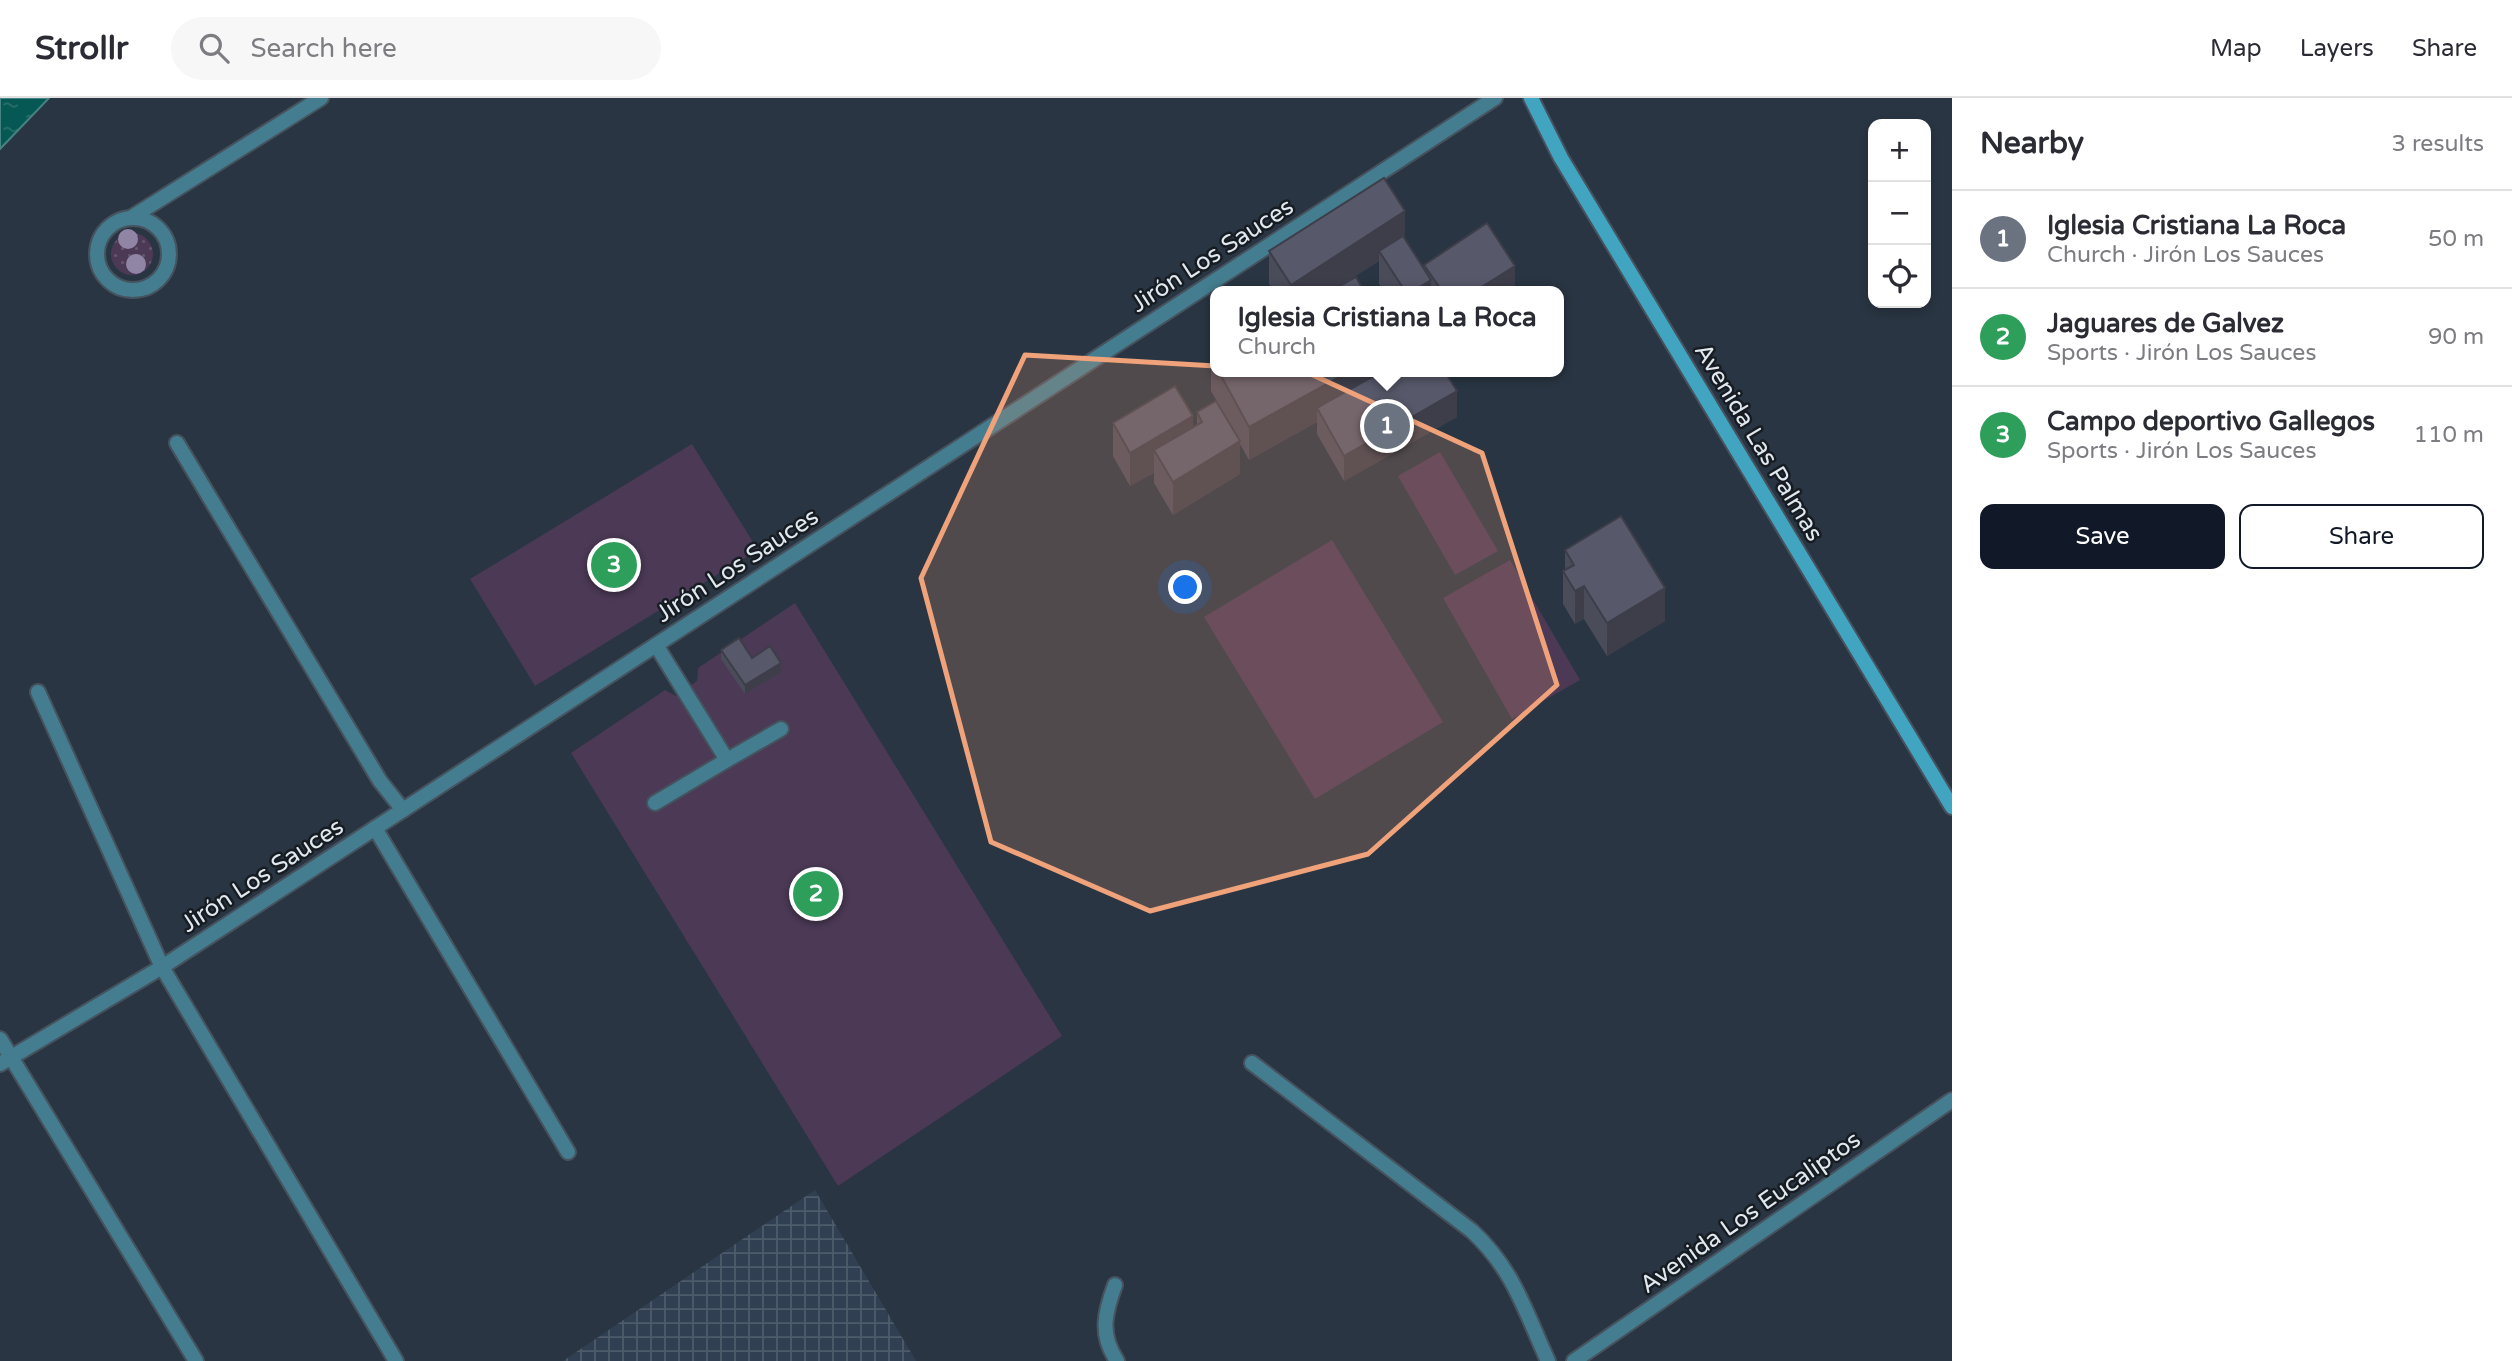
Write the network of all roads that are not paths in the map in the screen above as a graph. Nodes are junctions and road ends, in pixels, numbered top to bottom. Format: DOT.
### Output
graph roads {
  1 [pos="321,98"];
  2 [pos="1494,98"];
  3 [pos="1531,98"];
  4 [pos="132,217"];
  5 [pos="177,443"];
  6 [pos="656,645"];
  7 [pos="38,692"];
  8 [pos="781,729"];
  9 [pos="727,761"];
  10 [pos="655,803"];
  11 [pos="1952,807"];
  12 [pos="403,810"];
  13 [pos="376,828"];
  14 [pos="162,967"];
  15 [pos="0,1039"];
  16 [pos="6,1060"];
  17 [pos="1252,1063"];
  18 [pos="1952,1100"];
  19 [pos="568,1152"];
  20 [pos="1115,1285"];
  21 [pos="196,1361"];
  22 [pos="396,1361"];
  23 [pos="1117,1361"];
  24 [pos="1548,1361"];
  25 [pos="1574,1361"];
  1 -- 4 [label="street"];
  2 -- 6 [label="street, Jirón Los Sauces"];
  3 -- 11 [label="main road, Avenida Las Palmas"];
  4 -- 4 [label="street"];
  5 -- 12 [label="street"];
  6 -- 9 [label="street"];
  6 -- 12 [label="street, Jirón Los Sauces"];
  7 -- 14 [label="street"];
  8 -- 9 [label="street"];
  9 -- 10 [label="street"];
  12 -- 13 [label="street, Jirón Los Sauces"];
  13 -- 14 [label="street, Jirón Los Sauces"];
  13 -- 19 [label="street"];
  14 -- 16 [label="street, Jirón Los Sauces"];
  14 -- 22 [label="street"];
  15 -- 16 [label="street"];
  16 -- 21 [label="street"];
  17 -- 24 [label="street"];
  18 -- 25 [label="street, Avenida Los Eucaliptos"];
  20 -- 23 [label="street"];
}
